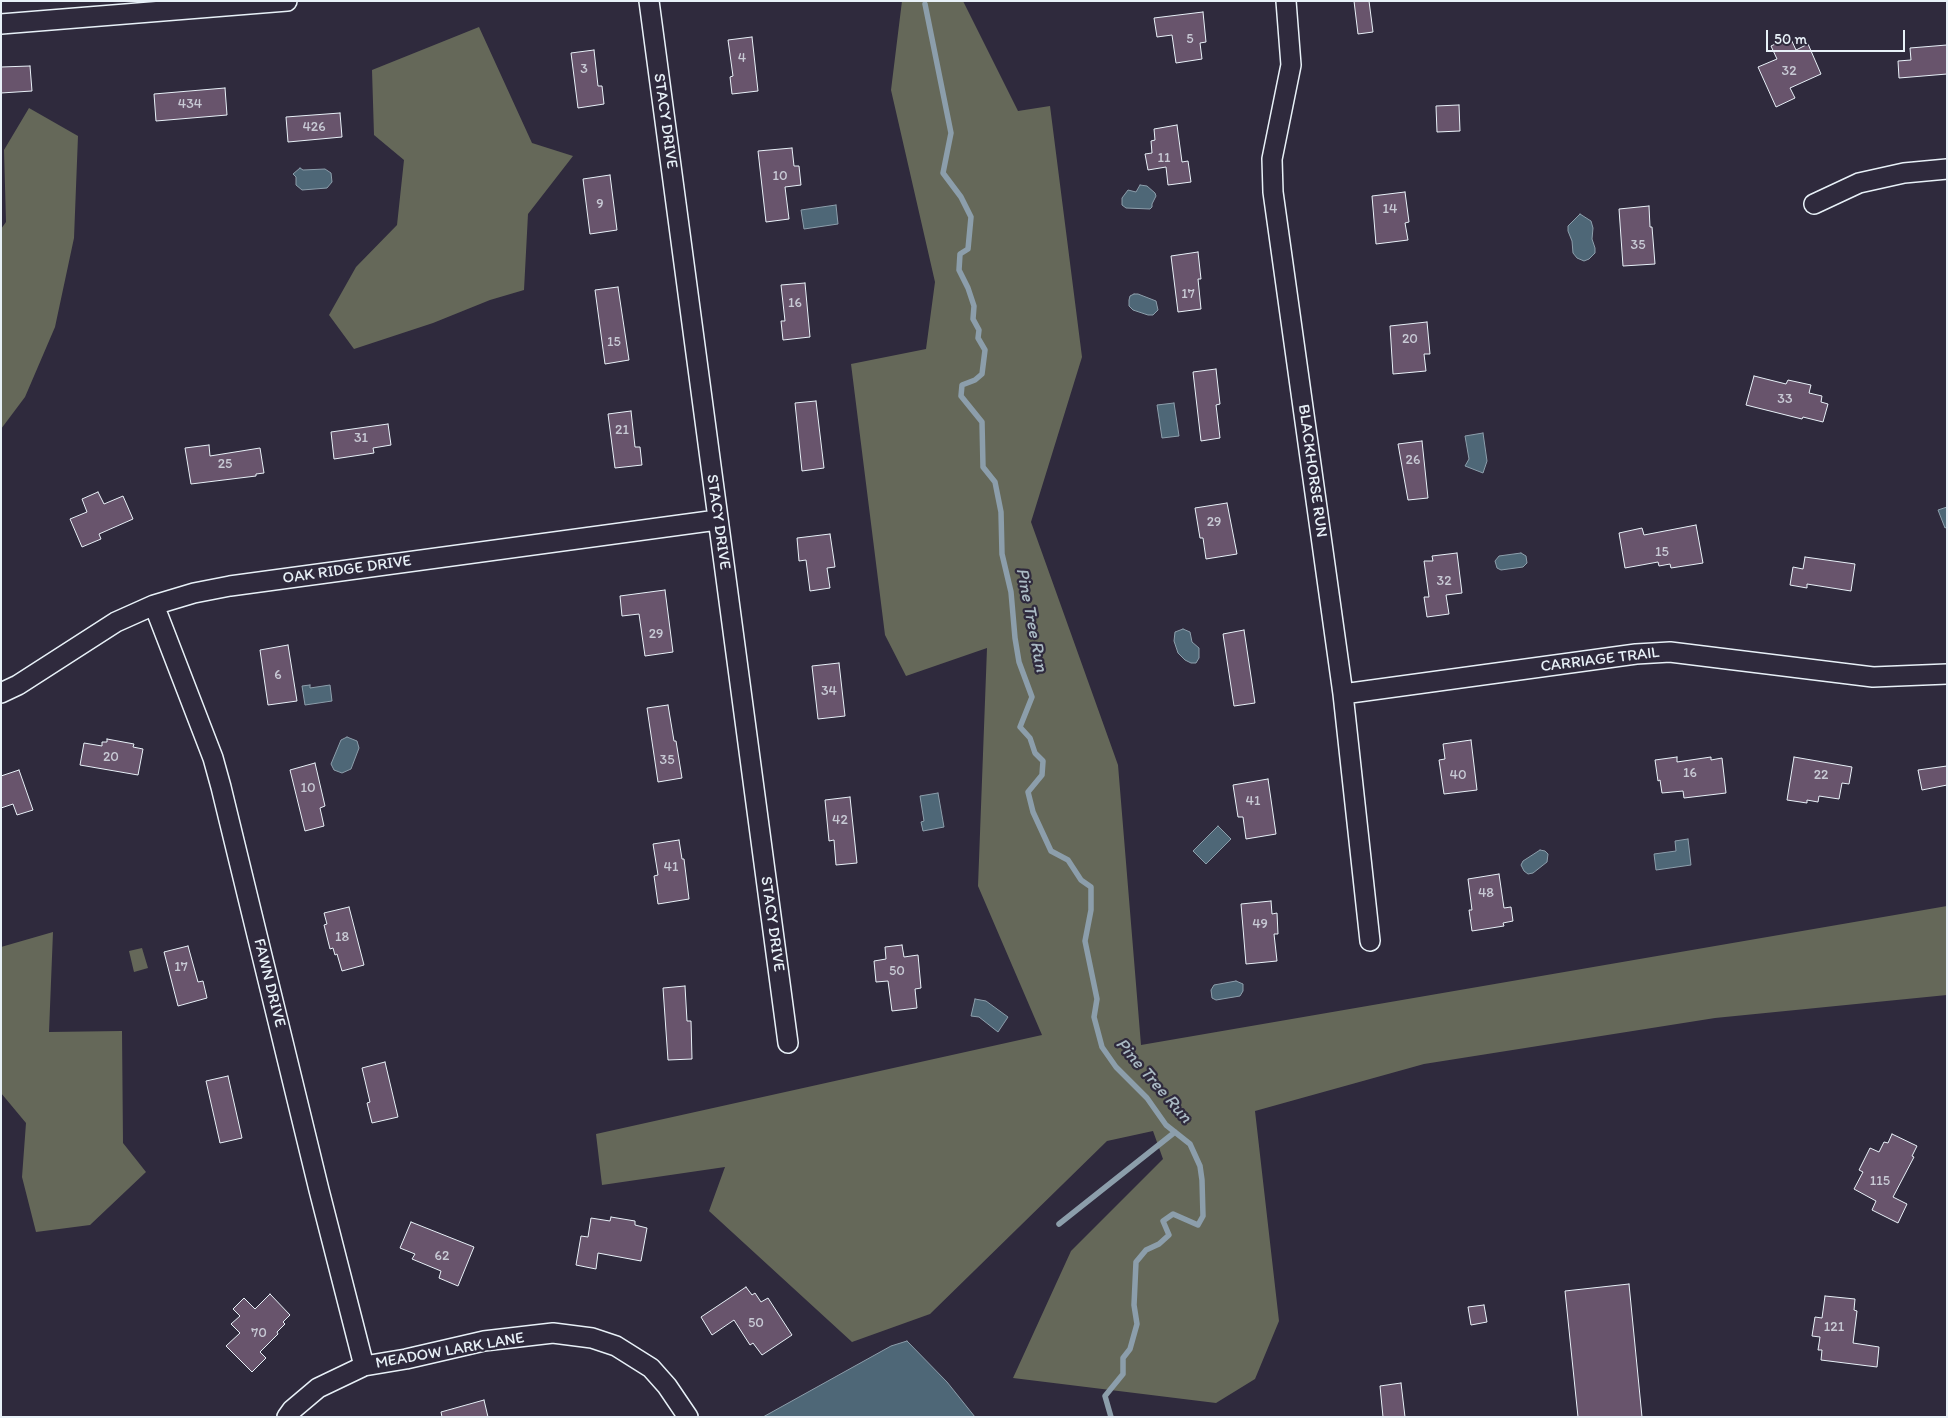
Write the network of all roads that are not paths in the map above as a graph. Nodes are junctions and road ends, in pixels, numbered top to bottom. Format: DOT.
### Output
graph roads {
  1 [pos="287,1"];
  2 [pos="649,1"];
  3 [pos="1286,1"];
  4 [pos="168,6"];
  5 [pos="1,24"];
  6 [pos="1947,169"];
  7 [pos="1814,204"];
  8 [pos="717,520"];
  9 [pos="154,606"];
  10 [pos="1947,674"];
  11 [pos="1,692"];
  12 [pos="1343,694"];
  13 [pos="1370,941"];
  14 [pos="788,1044"];
  15 [pos="364,1366"];
  16 [pos="287,1417"];
  17 [pos="688,1417"];
  1 -- 4 [label="street"];
  2 -- 8 [label="street, STACY DRIVE"];
  3 -- 12 [label="street, BLACKHORSE RUN"];
  4 -- 5 [label="street"];
  6 -- 7 [label="street"];
  8 -- 9 [label="street, OAK RIDGE DRIVE"];
  8 -- 14 [label="street, STACY DRIVE"];
  9 -- 11 [label="street, OAK RIDGE DRIVE"];
  9 -- 15 [label="street, FAWN DRIVE"];
  10 -- 12 [label="street, CARRIAGE TRAIL"];
  12 -- 13 [label="street, BLACKHORSE RUN"];
  15 -- 16 [label="street, MEADOW LARK LANE"];
  15 -- 17 [label="street, MEADOW LARK LANE"];
}
